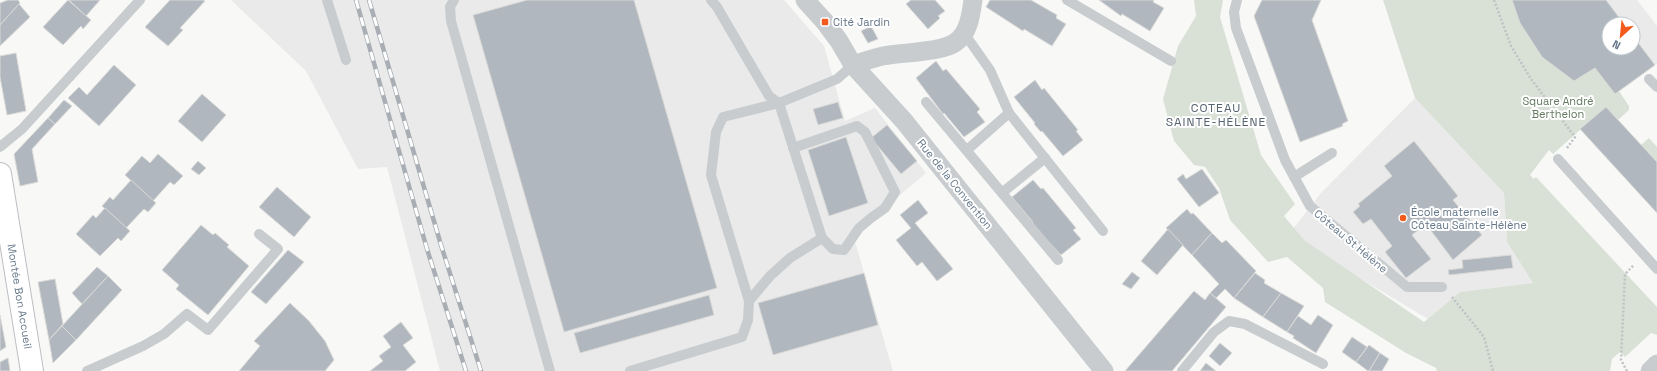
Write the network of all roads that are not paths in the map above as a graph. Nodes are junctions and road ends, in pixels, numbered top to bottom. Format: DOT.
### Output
graph roads {
  1 [pos="140,0"];
  2 [pos="327,0"];
  3 [pos="454,0"];
  4 [pos="711,0"];
  5 [pos="805,0"];
  6 [pos="973,0"];
  7 [pos="1067,0"];
  8 [pos="1237,0"];
  9 [pos="964,33"];
  10 [pos="346,60"];
  11 [pos="1171,61"];
  12 [pos="853,65"];
  13 [pos="1650,79"];
  14 [pos="1657,87"];
  15 [pos="926,102"];
  16 [pos="779,103"];
  17 [pos="1009,113"];
  18 [pos="0,147"];
  19 [pos="793,148"];
  20 [pos="967,150"];
  21 [pos="1332,153"];
  22 [pos="1045,158"];
  23 [pos="1558,159"];
  24 [pos="0,174"];
  25 [pos="1294,177"];
  26 [pos="1003,192"];
  27 [pos="1103,231"];
  28 [pos="259,234"];
  29 [pos="822,238"];
  30 [pos="6,245"];
  31 [pos="1058,260"];
  32 [pos="1657,269"];
  33 [pos="1442,287"];
  34 [pos="749,301"];
  35 [pos="1323,364"];
  36 [pos="1657,364"];
  37 [pos="32,371"];
  38 [pos="87,371"];
  39 [pos="550,371"];
  40 [pos="630,371"];
  41 [pos="1104,371"];
  42 [pos="1182,371"];
  43 [pos="1650,371"];
  1 -- 18 [label="lane"];
  2 -- 10 [label="lane"];
  3 -- 39 [label="lane"];
  4 -- 16 [label="lane"];
  5 -- 12 [label="street, Rue de la Convention"];
  6 -- 9 [label="street"];
  7 -- 11 [label="lane"];
  8 -- 25 [label="lane, Côteau St Hélène"];
  9 -- 12 [label="street"];
  9 -- 17 [label="lane"];
  12 -- 16 [label="lane"];
  12 -- 41 [label="street, Rue de la Convention"];
  13 -- 14 [label="lane"];
  15 -- 20 [label="lane"];
  16 -- 19 [label="lane"];
  16 -- 34 [label="lane"];
  17 -- 20 [label="lane"];
  17 -- 22 [label="lane"];
  19 -- 29 [label="lane"];
  19 -- 29 [label="lane"];
  20 -- 26 [label="lane"];
  21 -- 25 [label="lane"];
  22 -- 26 [label="lane"];
  22 -- 27 [label="lane"];
  23 -- 32 [label="lane"];
  24 -- 30 [label="main road, Montée Bon Accueil"];
  25 -- 33 [label="lane, Côteau St Hélène"];
  26 -- 31 [label="lane"];
  28 -- 38 [label="lane"];
  29 -- 34 [label="lane"];
  30 -- 37 [label="main road, Montée Bon Accueil"];
  34 -- 40 [label="lane"];
  35 -- 42 [label="lane"];
  36 -- 43 [label="street"];
}
